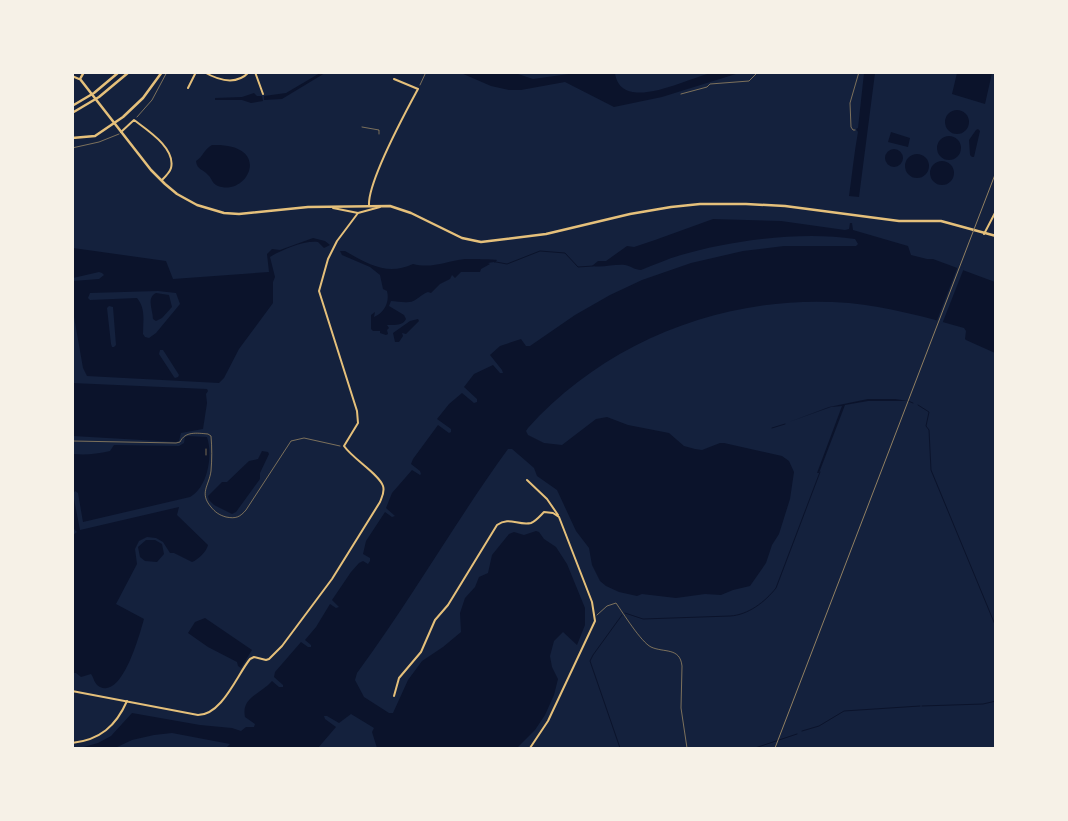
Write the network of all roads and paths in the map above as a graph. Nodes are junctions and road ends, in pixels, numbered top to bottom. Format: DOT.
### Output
graph roads {
  1 [pos="84,72"];
  2 [pos="119,72"];
  3 [pos="129,72"];
  4 [pos="162,72"];
  5 [pos="167,72"];
  6 [pos="196,72"];
  7 [pos="204,72"];
  8 [pos="249,72"];
  9 [pos="255,72"];
  10 [pos="426,72"];
  11 [pos="758,72"];
  12 [pos="859,72"];
  13 [pos="72,76"];
  14 [pos="394,78"];
  15 [pos="80,80"];
  16 [pos="188,88"];
  17 [pos="418,90"];
  18 [pos="263,94"];
  19 [pos="681,94"];
  20 [pos="72,106"];
  21 [pos="72,113"];
  22 [pos="134,120"];
  23 [pos="114,124"];
  24 [pos="362,127"];
  25 [pos="855,130"];
  26 [pos="122,132"];
  27 [pos="378,134"];
  28 [pos="72,138"];
  29 [pos="72,148"];
  30 [pos="162,180"];
  31 [pos="369,205"];
  32 [pos="330,206"];
  33 [pos="384,206"];
  34 [pos="996,211"];
  35 [pos="358,213"];
  36 [pos="984,234"];
  37 [pos="996,236"];
  38 [pos="72,441"];
  39 [pos="344,446"];
  40 [pos="206,449"];
  41 [pos="206,455"];
  42 [pos="527,480"];
  43 [pos="559,517"];
  44 [pos="595,616"];
  45 [pos="72,691"];
  46 [pos="394,696"];
  47 [pos="127,701"];
  48 [pos="72,743"];
  49 [pos="530,748"];
  50 [pos="686,748"];
  1 -- 15 [label="street"];
  2 -- 20 [label="street"];
  3 -- 21 [label="street"];
  4 -- 23 [label="street"];
  5 -- 22 [label="path"];
  6 -- 16 [label="street"];
  7 -- 8 [label="street"];
  9 -- 18 [label="street"];
  10 -- 17 [label="path"];
  11 -- 19 [label="path"];
  12 -- 25 [label="path"];
  13 -- 15 [label="street"];
  14 -- 17 [label="street"];
  15 -- 23 [label="street"];
  17 -- 31 [label="street"];
  22 -- 26 [label="street"];
  22 -- 30 [label="street"];
  23 -- 26 [label="street"];
  23 -- 28 [label="street"];
  24 -- 27 [label="path"];
  26 -- 29 [label="path"];
  26 -- 30 [label="street"];
  30 -- 32 [label="street"];
  31 -- 32 [label="street"];
  31 -- 33 [label="street"];
  32 -- 35 [label="street"];
  33 -- 35 [label="street"];
  33 -- 36 [label="street"];
  34 -- 36 [label="street"];
  35 -- 39 [label="street"];
  36 -- 37 [label="street"];
  38 -- 39 [label="path"];
  39 -- 47 [label="street"];
  40 -- 41 [label="path"];
  42 -- 43 [label="street"];
  43 -- 44 [label="street"];
  43 -- 46 [label="street"];
  44 -- 49 [label="street"];
  44 -- 50 [label="path"];
  45 -- 47 [label="street"];
  47 -- 48 [label="street"];
}
